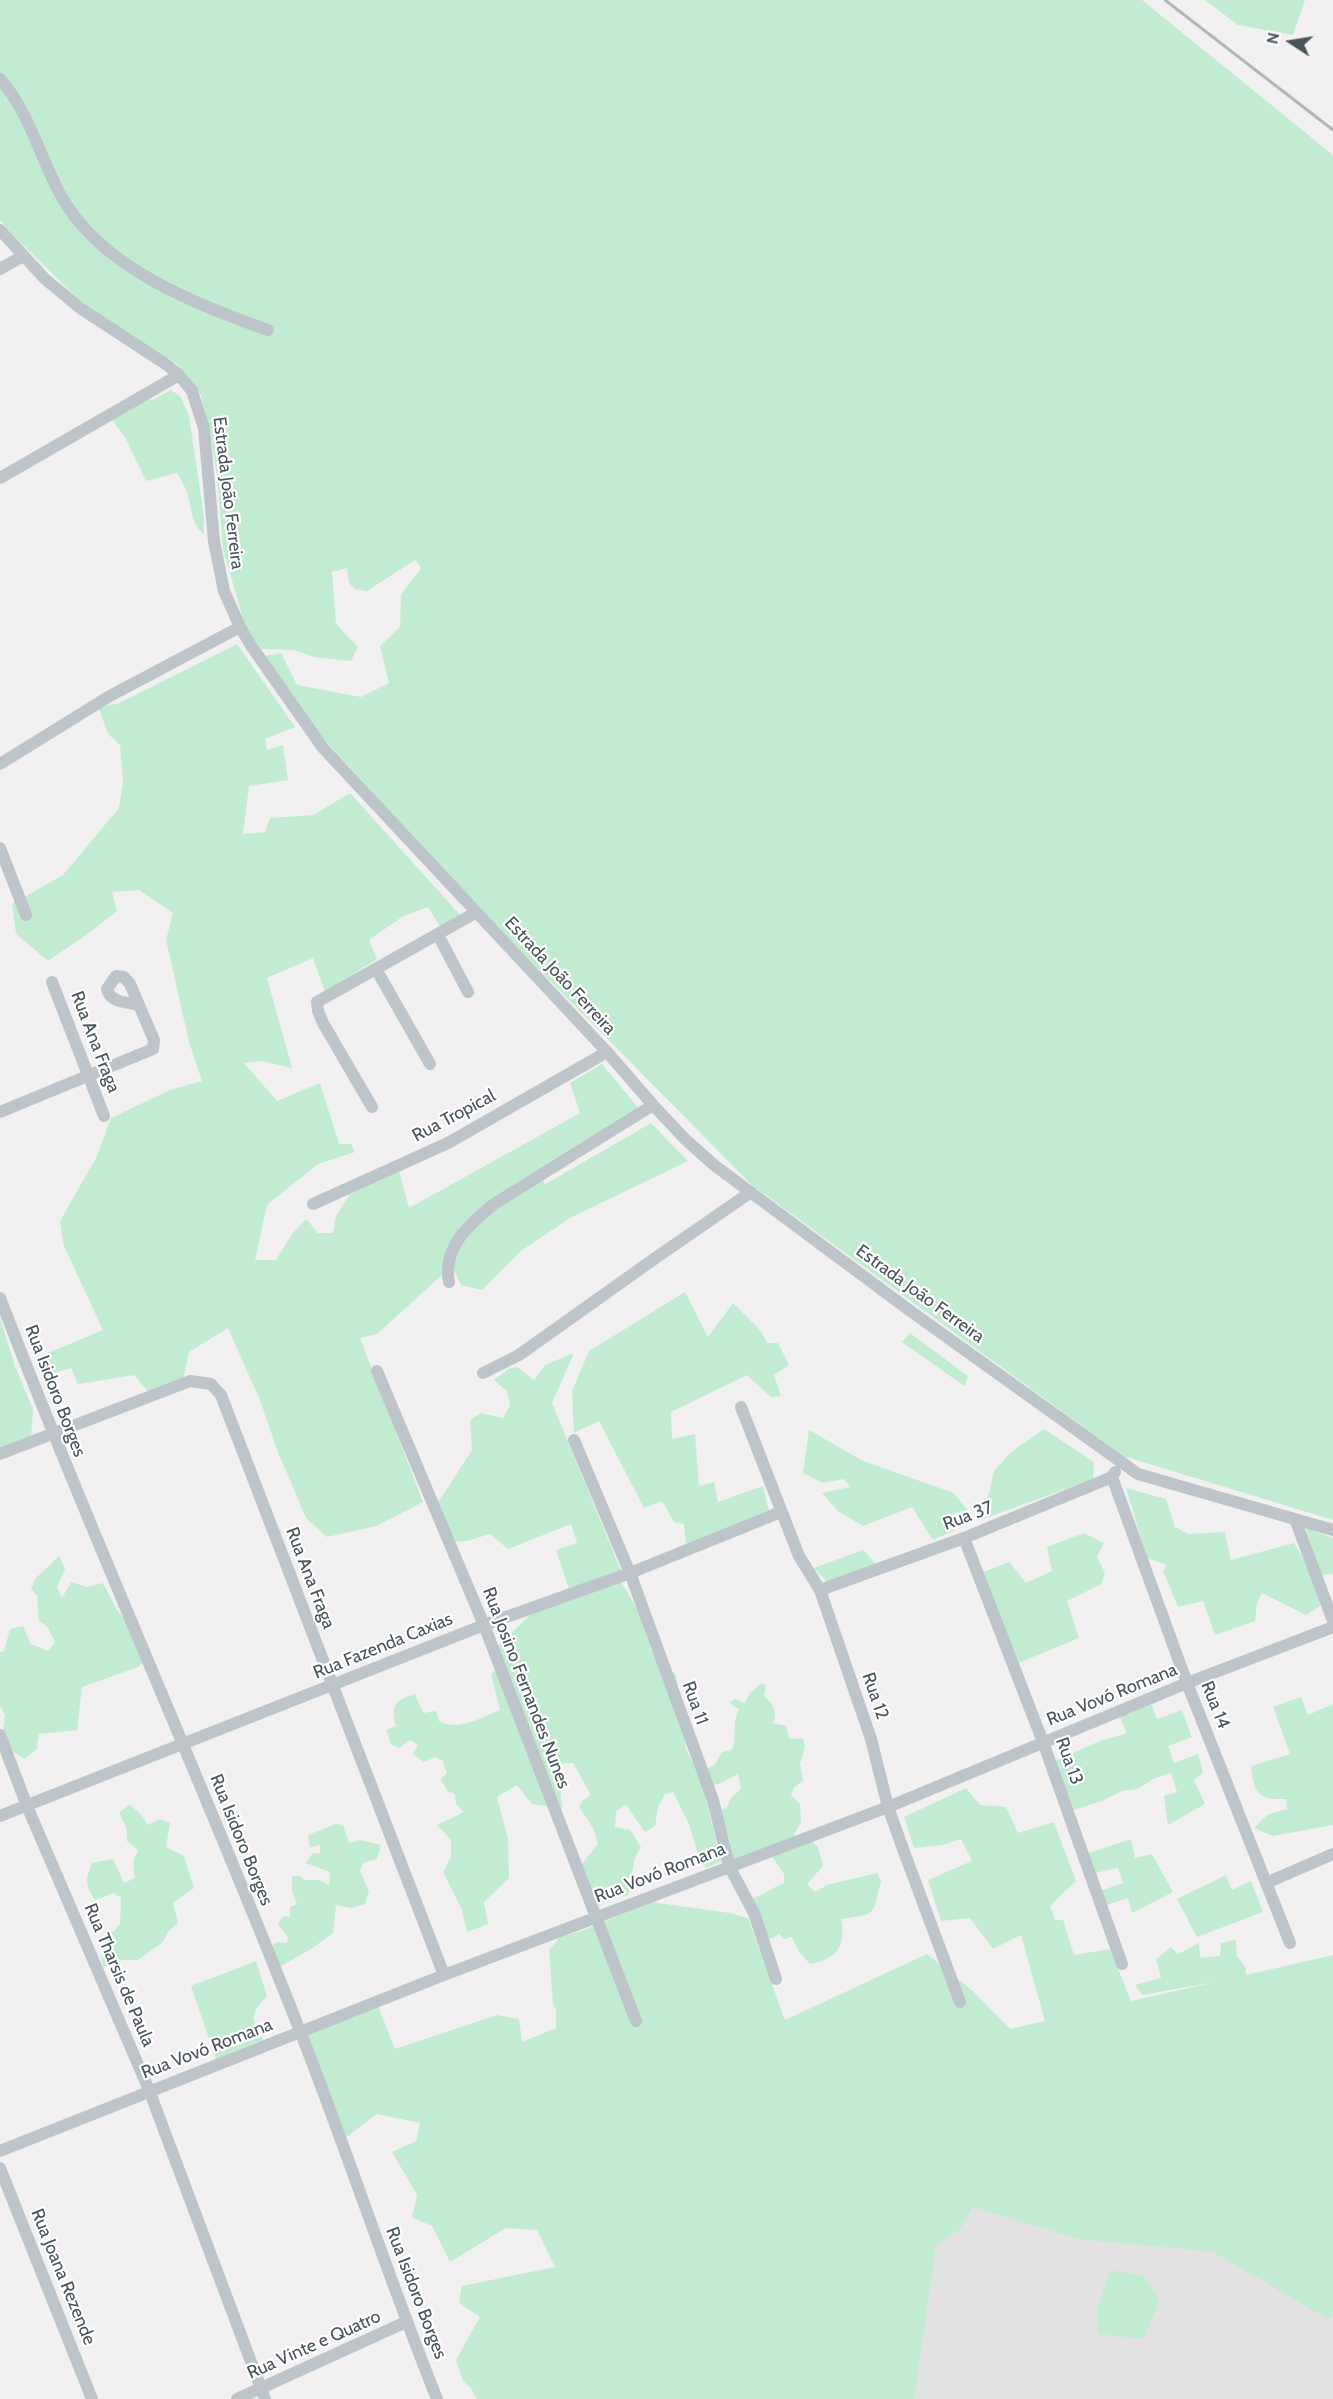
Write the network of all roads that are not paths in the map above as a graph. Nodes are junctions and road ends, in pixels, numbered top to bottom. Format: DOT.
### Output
graph roads {
  1 [pos="0,79"];
  2 [pos="0,230"];
  3 [pos="23,256"];
  4 [pos="0,269"];
  5 [pos="268,330"];
  6 [pos="179,375"];
  7 [pos="0,478"];
  8 [pos="240,627"];
  9 [pos="0,764"];
  10 [pos="0,848"];
  11 [pos="475,913"];
  12 [pos="26,915"];
  13 [pos="438,935"];
  14 [pos="376,969"];
  15 [pos="52,982"];
  16 [pos="468,992"];
  17 [pos="139,1005"];
  18 [pos="607,1052"];
  19 [pos="430,1064"];
  20 [pos="89,1074"];
  21 [pos="653,1105"];
  22 [pos="372,1107"];
  23 [pos="0,1112"];
  24 [pos="104,1116"];
  25 [pos="752,1192"];
  26 [pos="313,1204"];
  27 [pos="449,1282"];
  28 [pos="0,1298"];
  29 [pos="377,1371"];
  30 [pos="483,1372"];
  31 [pos="741,1407"];
  32 [pos="52,1434"];
  33 [pos="574,1440"];
  34 [pos="0,1454"];
  35 [pos="1120,1462"];
  36 [pos="1112,1477"];
  37 [pos="781,1512"];
  38 [pos="1295,1519"];
  39 [pos="1333,1530"];
  40 [pos="964,1538"];
  41 [pos="630,1573"];
  42 [pos="820,1590"];
  43 [pos="1333,1621"];
  44 [pos="484,1625"];
  45 [pos="1333,1627"];
  46 [pos="1187,1683"];
  47 [pos="332,1686"];
  48 [pos="0,1735"];
  49 [pos="1043,1742"];
  50 [pos="183,1744"];
  51 [pos="27,1806"];
  52 [pos="888,1807"];
  53 [pos="0,1816"];
  54 [pos="1333,1854"];
  55 [pos="729,1866"];
  56 [pos="1266,1883"];
  57 [pos="595,1917"];
  58 [pos="1290,1942"];
  59 [pos="1122,1964"];
  60 [pos="444,1975"];
  61 [pos="776,1979"];
  62 [pos="960,2002"];
  63 [pos="636,2021"];
  64 [pos="300,2032"];
  65 [pos="149,2090"];
  66 [pos="0,2151"];
  67 [pos="0,2168"];
  68 [pos="406,2322"];
  69 [pos="263,2394"];
  70 [pos="92,2399"];
  71 [pos="237,2399"];
  72 [pos="437,2399"];
  1 -- 5 [label="street"];
  2 -- 3 [label="street, Estrada João Ferreira"];
  3 -- 4 [label="street"];
  3 -- 6 [label="street, Estrada João Ferreira"];
  6 -- 7 [label="street"];
  6 -- 8 [label="street, Estrada João Ferreira"];
  8 -- 9 [label="street"];
  8 -- 11 [label="street, Estrada João Ferreira"];
  10 -- 12 [label="street"];
  11 -- 13 [label="street"];
  11 -- 18 [label="street, Estrada João Ferreira"];
  13 -- 14 [label="street"];
  13 -- 16 [label="street"];
  14 -- 19 [label="street"];
  14 -- 22 [label="street"];
  15 -- 20 [label="street, Rua Ana Fraga"];
  17 -- 20 [label="street"];
  18 -- 21 [label="street, Estrada João Ferreira"];
  18 -- 26 [label="street, Rua Tropical"];
  20 -- 23 [label="street"];
  20 -- 24 [label="street, Rua Ana Fraga"];
  21 -- 25 [label="street, Estrada João Ferreira"];
  21 -- 27 [label="street"];
  25 -- 30 [label="street"];
  25 -- 35 [label="street, Estrada João Ferreira"];
  28 -- 32 [label="street, Rua Isidoro Borges"];
  29 -- 44 [label="street, Rua Josino Fernandes Nunes"];
  31 -- 37 [label="street, Rua 12"];
  32 -- 34 [label="street"];
  32 -- 47 [label="street, Rua Ana Fraga"];
  32 -- 50 [label="street, Rua Isidoro Borges"];
  33 -- 41 [label="street, Rua 11"];
  35 -- 36 [label="street"];
  35 -- 38 [label="street, Estrada João Ferreira"];
  36 -- 40 [label="street, Rua 37"];
  36 -- 46 [label="street, Rua 14"];
  37 -- 41 [label="street, Rua Fazenda Caxias"];
  37 -- 42 [label="street, Rua 12"];
  38 -- 39 [label="street, Estrada João Ferreira"];
  38 -- 43 [label="street"];
  40 -- 42 [label="street, Rua 37"];
  40 -- 49 [label="street, Rua 13"];
  41 -- 44 [label="street, Rua Fazenda Caxias"];
  41 -- 55 [label="street, Rua 11"];
  42 -- 52 [label="street, Rua 12"];
  44 -- 47 [label="street, Rua Fazenda Caxias"];
  44 -- 57 [label="street, Rua Josino Fernandes Nunes"];
  45 -- 46 [label="street, Rua Vovó Romana"];
  46 -- 49 [label="street, Rua Vovó Romana"];
  46 -- 56 [label="street, Rua 14"];
  47 -- 50 [label="street, Rua Fazenda Caxias"];
  47 -- 60 [label="street, Rua Ana Fraga"];
  48 -- 51 [label="street, Rua Tharsis de Paula"];
  49 -- 52 [label="street, Rua Vovó Romana"];
  49 -- 59 [label="street, Rua 13"];
  50 -- 51 [label="street, Rua Fazenda Caxias"];
  50 -- 64 [label="street, Rua Isidoro Borges"];
  51 -- 53 [label="street, Rua Fazenda Caxias"];
  51 -- 65 [label="street, Rua Tharsis de Paula"];
  52 -- 55 [label="street, Rua Vovó Romana"];
  52 -- 62 [label="street, Rua 12"];
  54 -- 56 [label="street"];
  55 -- 57 [label="street, Rua Vovó Romana"];
  55 -- 61 [label="street, Rua 11"];
  56 -- 58 [label="street, Rua 14"];
  57 -- 60 [label="street, Rua Vovó Romana"];
  57 -- 63 [label="street, Rua Josino Fernandes Nunes"];
  60 -- 64 [label="street, Rua Vovó Romana"];
  64 -- 65 [label="street, Rua Vovó Romana"];
  64 -- 68 [label="street, Rua Isidoro Borges"];
  65 -- 66 [label="street, Rua Vovó Romana"];
  65 -- 69 [label="street, Rua Tharsis de Paula"];
  67 -- 70 [label="street, Rua Joana Rezende"];
  68 -- 69 [label="street, Rua Vinte e Quatro"];
  68 -- 72 [label="street, Rua Isidoro Borges"];
  69 -- 71 [label="street, Rua Vinte e Quatro"];
}
